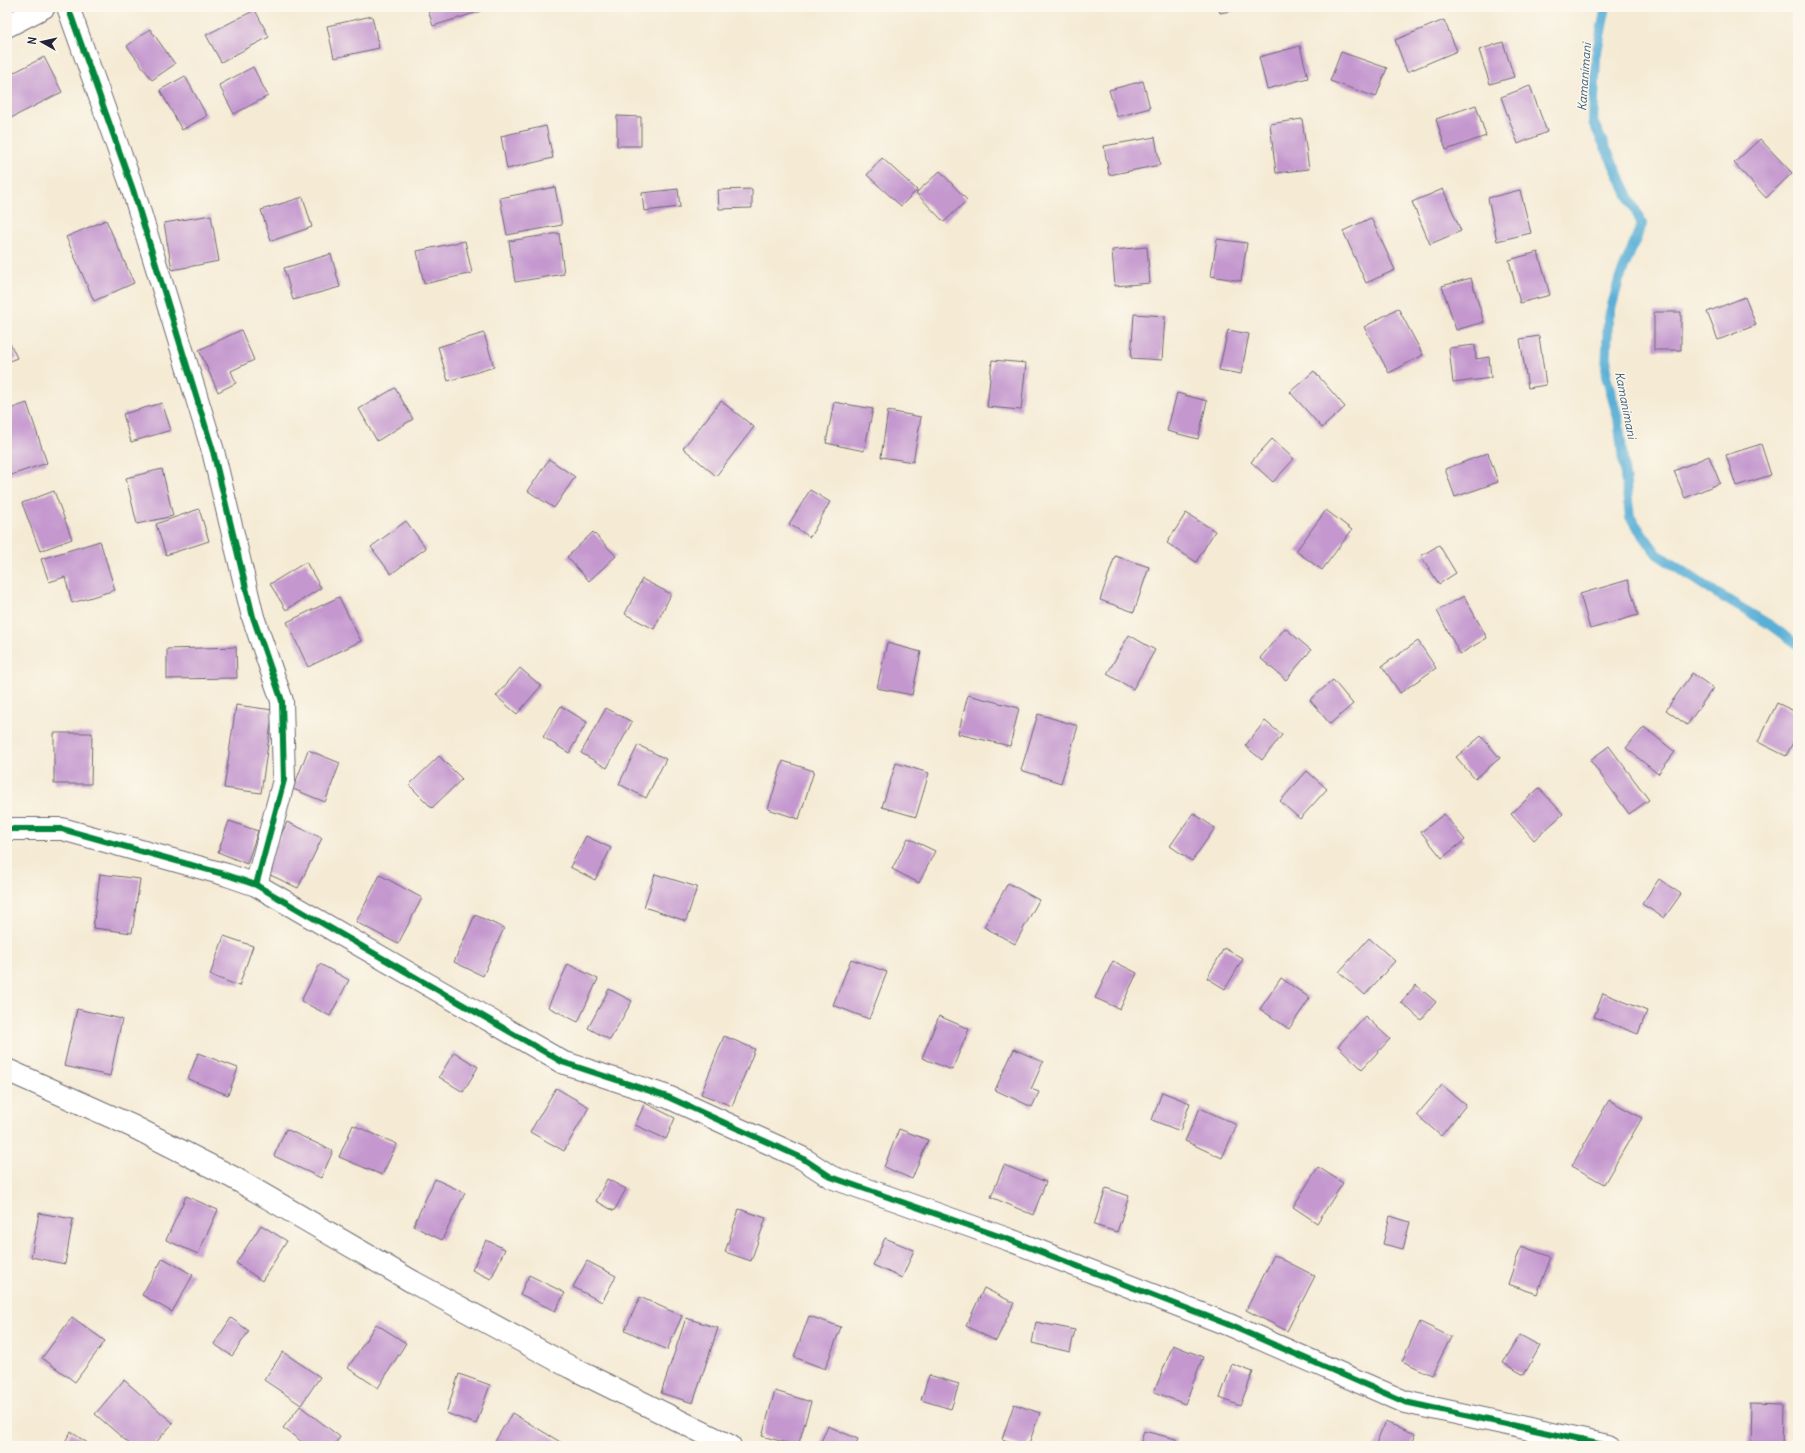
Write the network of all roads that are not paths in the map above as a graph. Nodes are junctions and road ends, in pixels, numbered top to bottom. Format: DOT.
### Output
graph roads {
  1 [pos="44,7"];
  2 [pos="68,7"];
  3 [pos="7,26"];
  4 [pos="7,828"];
  5 [pos="256,885"];
  6 [pos="7,1070"];
  7 [pos="730,1446"];
  8 [pos="1608,1446"];
  1 -- 3 [label="street"];
  2 -- 5 [label="street"];
  4 -- 5 [label="street"];
  5 -- 8 [label="street"];
  6 -- 7 [label="street"];
}
